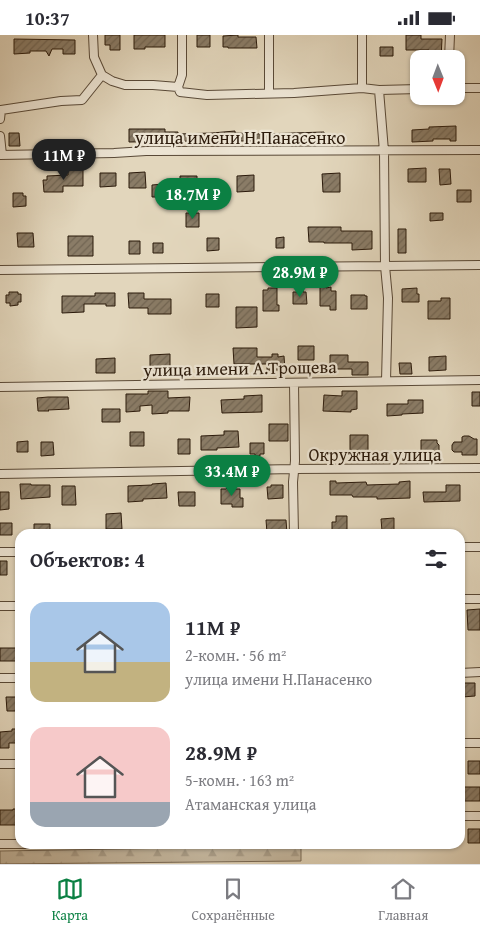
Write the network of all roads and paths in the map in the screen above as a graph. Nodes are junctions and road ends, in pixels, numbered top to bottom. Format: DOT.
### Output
graph roads {
  1 [pos="93,35"];
  2 [pos="182,35"];
  3 [pos="269,35"];
  4 [pos="362,35"];
  5 [pos="450,35"];
  6 [pos="449,50"];
  7 [pos="102,75"];
  8 [pos="362,88"];
  9 [pos="465,88"];
  10 [pos="480,88"];
  11 [pos="410,89"];
  12 [pos="179,90"];
  13 [pos="379,90"];
  14 [pos="269,93"];
  15 [pos="1,109"];
  16 [pos="0,119"];
  17 [pos="0,136"];
  18 [pos="480,150"];
  19 [pos="384,151"];
  20 [pos="1,155"];
  21 [pos="385,265"];
  22 [pos="480,265"];
  23 [pos="0,270"];
  24 [pos="480,380"];
  25 [pos="386,381"];
  26 [pos="294,383"];
  27 [pos="0,387"];
  28 [pos="480,468"];
  29 [pos="294,469"];
  30 [pos="0,474"];
  31 [pos="294,529"];
  32 [pos="465,547"];
  33 [pos="480,547"];
  34 [pos="0,552"];
  35 [pos="15,552"];
  36 [pos="465,599"];
  37 [pos="480,599"];
  38 [pos="0,606"];
  39 [pos="15,606"];
  40 [pos="465,673"];
  41 [pos="480,673"];
  42 [pos="0,678"];
  43 [pos="15,678"];
  44 [pos="465,743"];
  45 [pos="480,743"];
  46 [pos="0,764"];
  47 [pos="15,764"];
  48 [pos="465,816"];
  49 [pos="480,816"];
  50 [pos="0,844"];
  51 [pos="15,844"];
  1 -- 7 [label="street"];
  2 -- 12 [label="street"];
  3 -- 14 [label="street"];
  4 -- 8 [label="street"];
  5 -- 6 [label="street"];
  7 -- 12 [label="street"];
  7 -- 15 [label="street"];
  8 -- 13 [label="street"];
  8 -- 14 [label="street"];
  9 -- 10 [label="street"];
  11 -- 13 [label="street"];
  12 -- 14 [label="street"];
  13 -- 19 [label="street"];
  15 -- 16 [label="street"];
  17 -- 20 [label="street"];
  18 -- 19 [label="street, улица имени Н.Панасенко"];
  19 -- 20 [label="street, улица имени Н.Панасенко"];
  19 -- 21 [label="street"];
  21 -- 22 [label="street"];
  21 -- 23 [label="street"];
  21 -- 25 [label="street"];
  24 -- 25 [label="street, улица имени А.Трощева"];
  25 -- 26 [label="street, улица имени А.Трощева"];
  26 -- 27 [label="street, улица имени А.Трощева"];
  26 -- 29 [label="street"];
  28 -- 29 [label="street, Окружная улица"];
  29 -- 30 [label="street, Окружная улица"];
  29 -- 31 [label="street"];
  32 -- 33 [label="street"];
  34 -- 35 [label="street"];
  36 -- 37 [label="street"];
  38 -- 39 [label="street"];
  40 -- 41 [label="street"];
  42 -- 43 [label="street"];
  44 -- 45 [label="street"];
  46 -- 47 [label="street"];
  48 -- 49 [label="street"];
  50 -- 51 [label="street"];
}
